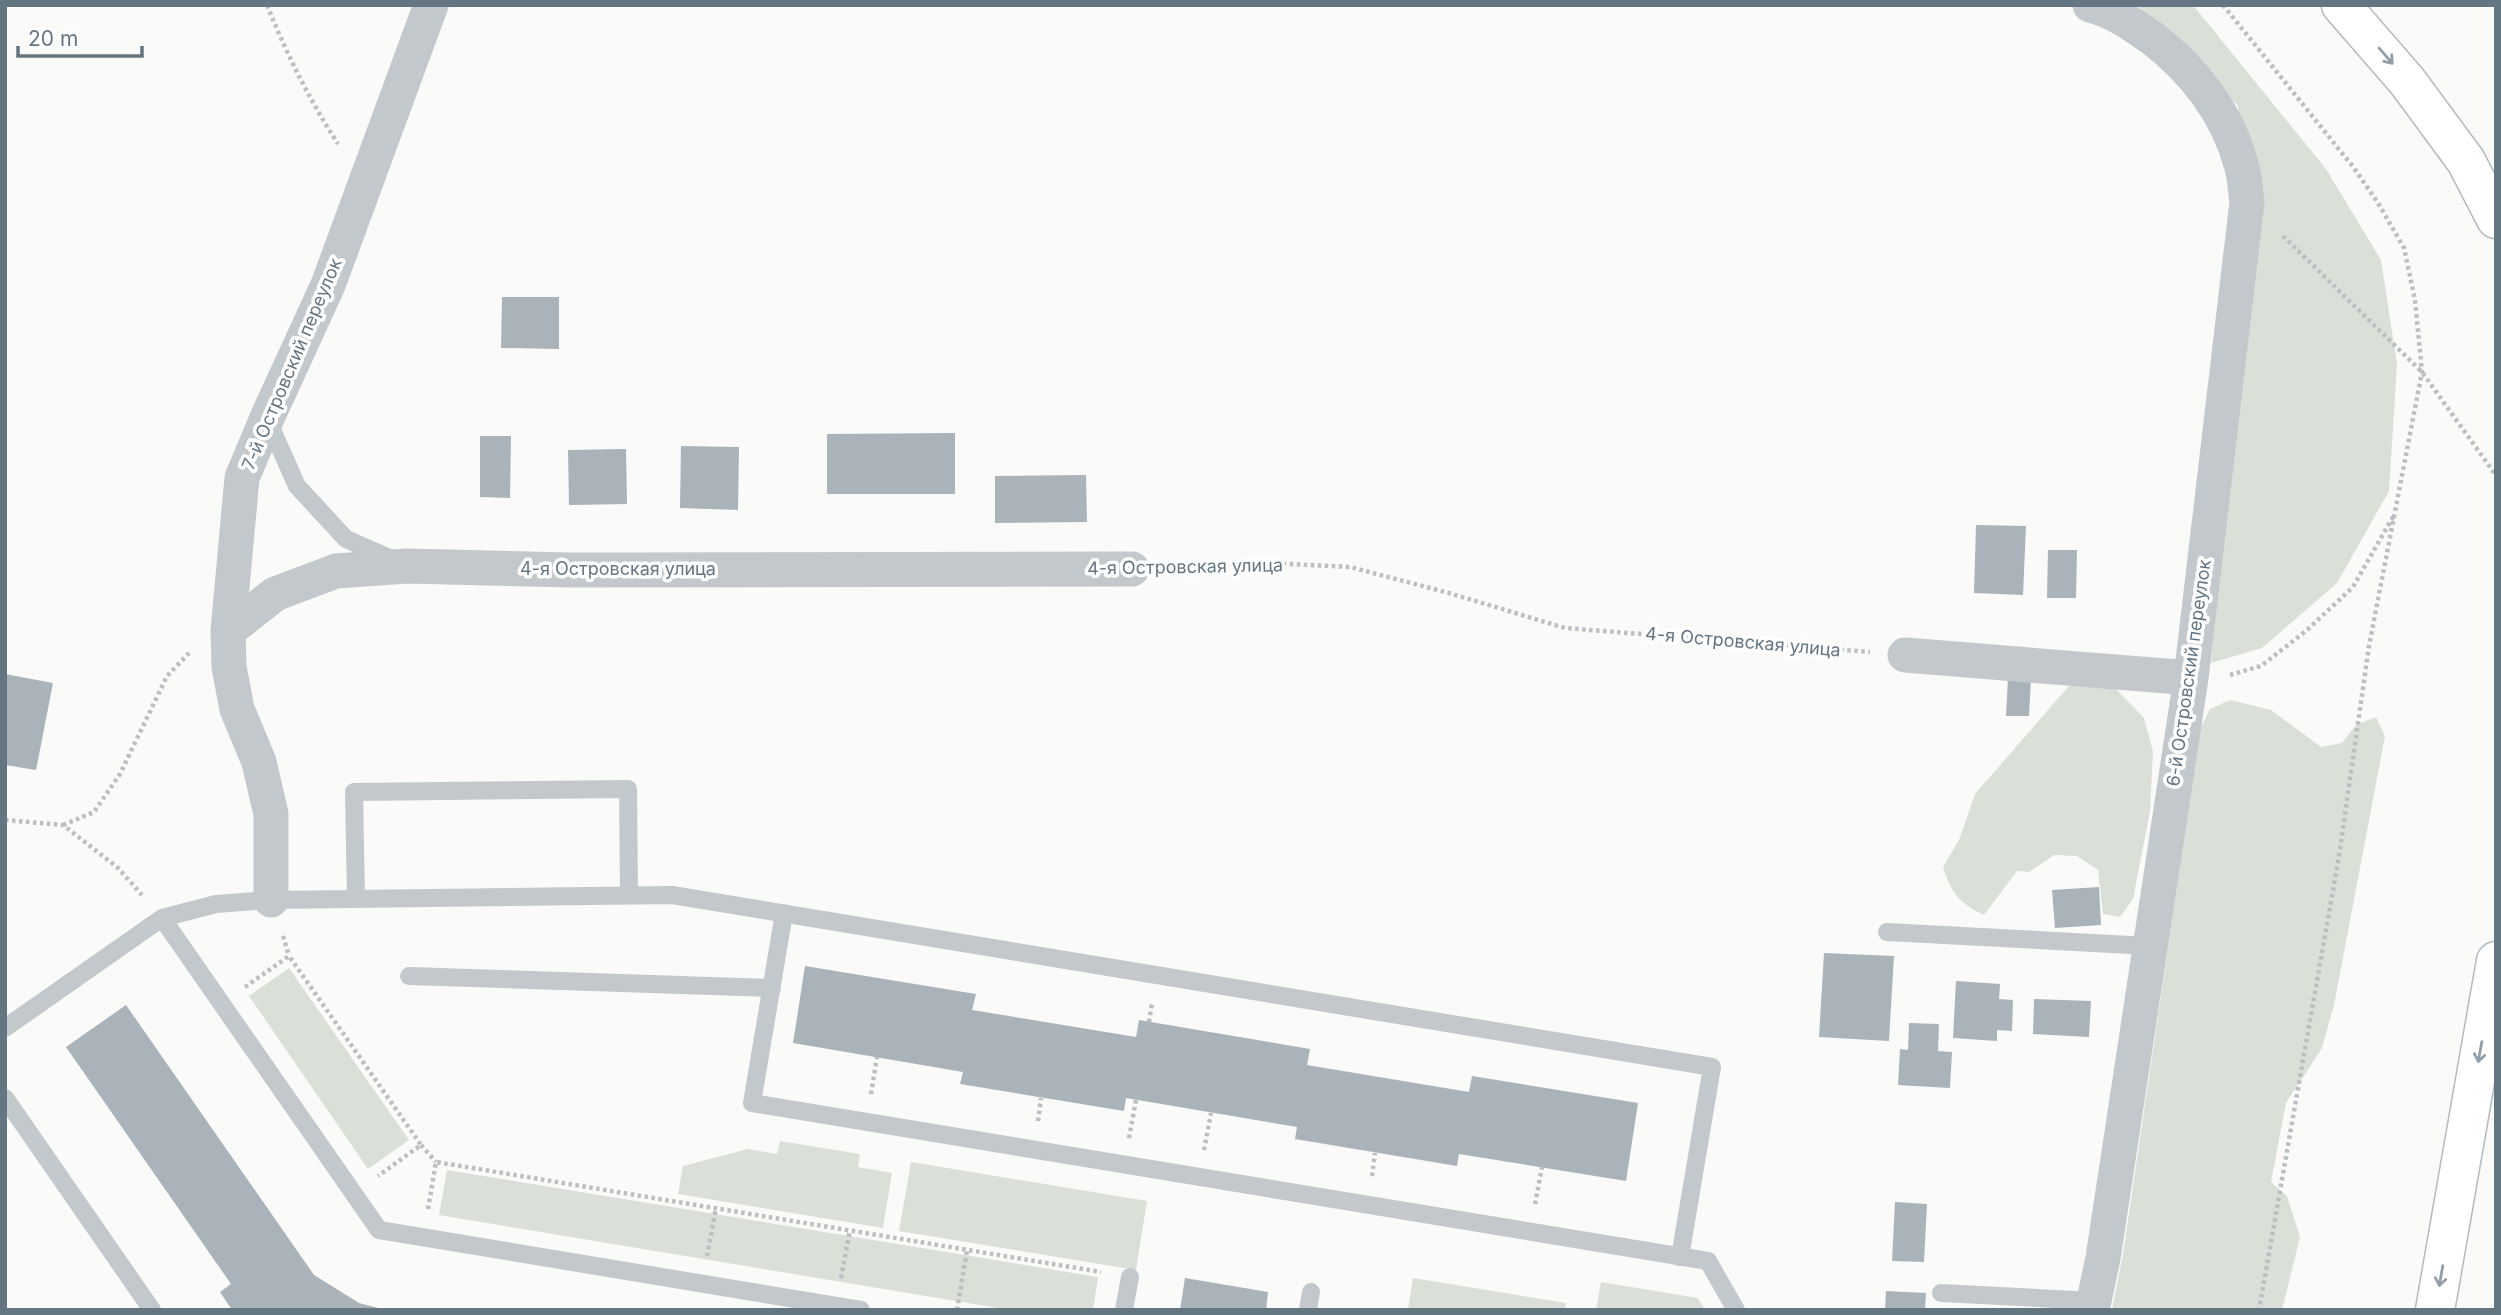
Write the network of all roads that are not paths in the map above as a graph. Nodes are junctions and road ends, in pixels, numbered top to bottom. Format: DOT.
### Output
graph roads {
  1 [pos="431,5"];
  2 [pos="2090,5"];
  3 [pos="2341,5"];
  4 [pos="2496,219"];
  5 [pos="267,418"];
  6 [pos="407,566"];
  7 [pos="1132,569"];
  8 [pos="228,631"];
  9 [pos="1905,655"];
  10 [pos="2191,678"];
  11 [pos="629,895"];
  12 [pos="356,899"];
  13 [pos="271,900"];
  14 [pos="784,913"];
  15 [pos="162,919"];
  16 [pos="1887,932"];
  17 [pos="2150,946"];
  18 [pos="2496,961"];
  19 [pos="409,976"];
  20 [pos="772,988"];
  21 [pos="5,1028"];
  22 [pos="5,1098"];
  23 [pos="1680,1256"];
  24 [pos="1130,1277"];
  25 [pos="1941,1293"];
  26 [pos="2091,1305"];
  27 [pos="152,1310"];
  28 [pos="860,1310"];
  29 [pos="1124,1310"];
  30 [pos="1736,1310"];
  31 [pos="2435,1310"];
  1 -- 5 [label="street, 7-й Островский переулок"];
  2 -- 10 [label="street, 6-й Островский переулок"];
  3 -- 4 [label="main road, one-way"];
  5 -- 6 [label="lane"];
  5 -- 8 [label="street, 7-й Островский переулок"];
  6 -- 7 [label="street, 4-я Островская улица"];
  6 -- 8 [label="street, 4-я Островская улица"];
  8 -- 13 [label="street, 7-й Островский переулок"];
  9 -- 10 [label="street"];
  10 -- 17 [label="street, 6-й Островский переулок"];
  11 -- 12 [label="lane"];
  11 -- 12 [label="lane"];
  11 -- 14 [label="lane"];
  12 -- 13 [label="lane"];
  13 -- 15 [label="lane"];
  14 -- 20 [label="lane"];
  14 -- 23 [label="lane"];
  15 -- 21 [label="lane"];
  15 -- 28 [label="lane"];
  16 -- 17 [label="lane"];
  17 -- 26 [label="street, 6-й Островский переулок"];
  18 -- 31 [label="main road, one-way"];
  19 -- 20 [label="lane"];
  20 -- 23 [label="lane"];
  22 -- 27 [label="lane"];
  23 -- 30 [label="lane"];
  24 -- 29 [label="lane"];
  25 -- 26 [label="lane"];
}
